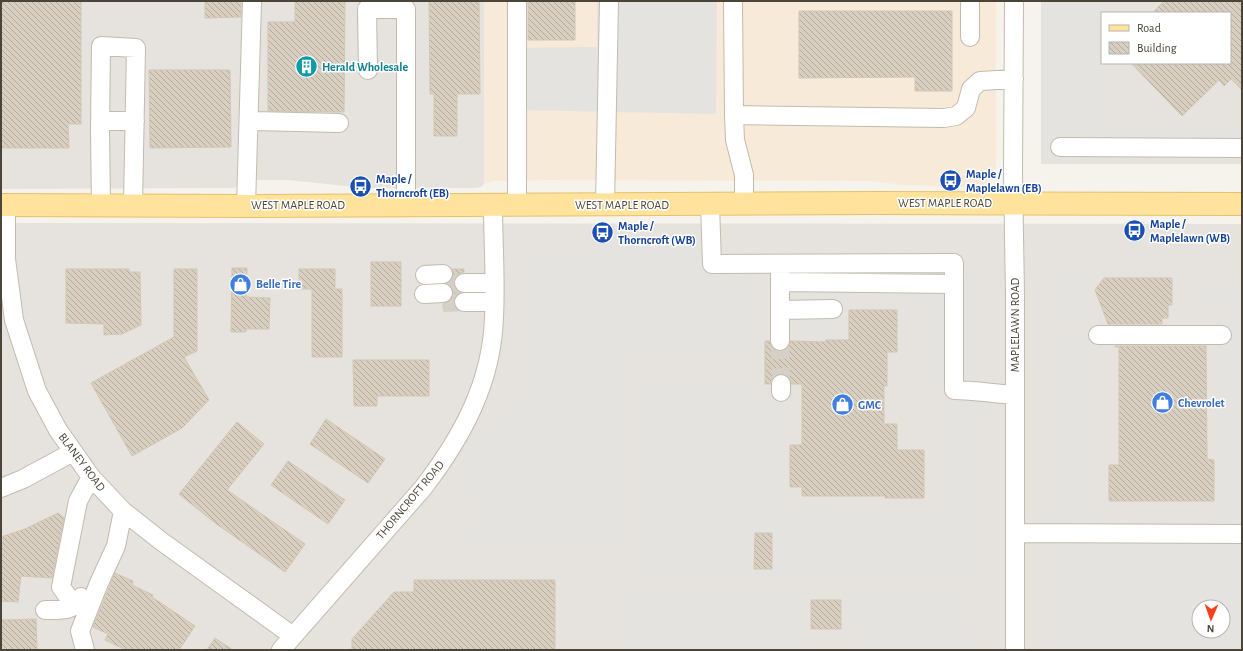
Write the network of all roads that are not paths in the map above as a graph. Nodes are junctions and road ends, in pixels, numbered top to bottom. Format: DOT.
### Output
graph roads {
  1 [pos="252,1"];
  2 [pos="517,1"];
  3 [pos="609,1"];
  4 [pos="733,1"];
  5 [pos="970,1"];
  6 [pos="1014,1"];
  7 [pos="970,37"];
  8 [pos="368,70"];
  9 [pos="1014,79"];
  10 [pos="734,115"];
  11 [pos="100,121"];
  12 [pos="135,121"];
  13 [pos="249,121"];
  14 [pos="339,123"];
  15 [pos="1060,147"];
  16 [pos="1242,148"];
  17 [pos="710,204"];
  18 [pos="744,204"];
  19 [pos="1014,204"];
  20 [pos="1242,204"];
  21 [pos="3,205"];
  22 [pos="101,205"];
  23 [pos="133,205"];
  24 [pos="406,205"];
  25 [pos="493,205"];
  26 [pos="517,205"];
  27 [pos="605,205"];
  28 [pos="246,206"];
  29 [pos="780,264"];
  30 [pos="780,282"];
  31 [pos="954,284"];
  32 [pos="494,288"];
  33 [pos="443,289"];
  34 [pos="833,309"];
  35 [pos="780,310"];
  36 [pos="1098,335"];
  37 [pos="1222,336"];
  38 [pos="780,341"];
  39 [pos="1015,395"];
  40 [pos="73,452"];
  41 [pos="91,477"];
  42 [pos="1,488"];
  43 [pos="121,519"];
  44 [pos="1015,533"];
  45 [pos="1242,534"];
  46 [pos="74,605"];
  47 [pos="45,610"];
  48 [pos="293,636"];
  49 [pos="85,650"];
  50 [pos="281,650"];
  51 [pos="1015,650"];
  1 -- 13 [label="street"];
  2 -- 26 [label="street"];
  3 -- 27 [label="street"];
  4 -- 10 [label="street"];
  5 -- 7 [label="street"];
  6 -- 9 [label="street, MAPLELAWN ROAD"];
  8 -- 24 [label="street"];
  9 -- 10 [label="street"];
  9 -- 19 [label="street, MAPLELAWN ROAD"];
  10 -- 18 [label="street"];
  11 -- 12 [label="street"];
  11 -- 12 [label="street"];
  11 -- 22 [label="street"];
  12 -- 23 [label="street"];
  13 -- 14 [label="street"];
  13 -- 28 [label="street"];
  15 -- 16 [label="street"];
  17 -- 18 [label="main road, WEST MAPLE ROAD"];
  17 -- 27 [label="main road, WEST MAPLE ROAD"];
  17 -- 29 [label="street"];
  18 -- 19 [label="main road, WEST MAPLE ROAD"];
  19 -- 20 [label="main road, WEST MAPLE ROAD"];
  19 -- 39 [label="street, MAPLELAWN ROAD"];
  21 -- 22 [label="main road, WEST MAPLE ROAD"];
  21 -- 40 [label="street, BLANEY ROAD"];
  22 -- 23 [label="main road, WEST MAPLE ROAD"];
  23 -- 28 [label="main road, WEST MAPLE ROAD"];
  24 -- 25 [label="main road, WEST MAPLE ROAD"];
  24 -- 28 [label="main road, WEST MAPLE ROAD"];
  25 -- 26 [label="main road, WEST MAPLE ROAD"];
  25 -- 32 [label="street, THORNCROFT ROAD"];
  26 -- 27 [label="main road, WEST MAPLE ROAD"];
  29 -- 30 [label="street"];
  29 -- 31 [label="street"];
  30 -- 31 [label="street"];
  30 -- 35 [label="street"];
  31 -- 39 [label="street"];
  32 -- 32 [label="street"];
  32 -- 48 [label="street, THORNCROFT ROAD"];
  33 -- 33 [label="street"];
  34 -- 35 [label="street"];
  35 -- 38 [label="street"];
  36 -- 37 [label="street"];
  39 -- 44 [label="street, MAPLELAWN ROAD"];
  40 -- 41 [label="street, BLANEY ROAD"];
  40 -- 42 [label="street"];
  41 -- 43 [label="street, BLANEY ROAD"];
  41 -- 46 [label="street"];
  43 -- 46 [label="street"];
  43 -- 48 [label="street, BLANEY ROAD"];
  43 -- 49 [label="street"];
  44 -- 45 [label="street"];
  44 -- 51 [label="street, MAPLELAWN ROAD"];
  46 -- 47 [label="street"];
  48 -- 50 [label="street, THORNCROFT ROAD"];
}
